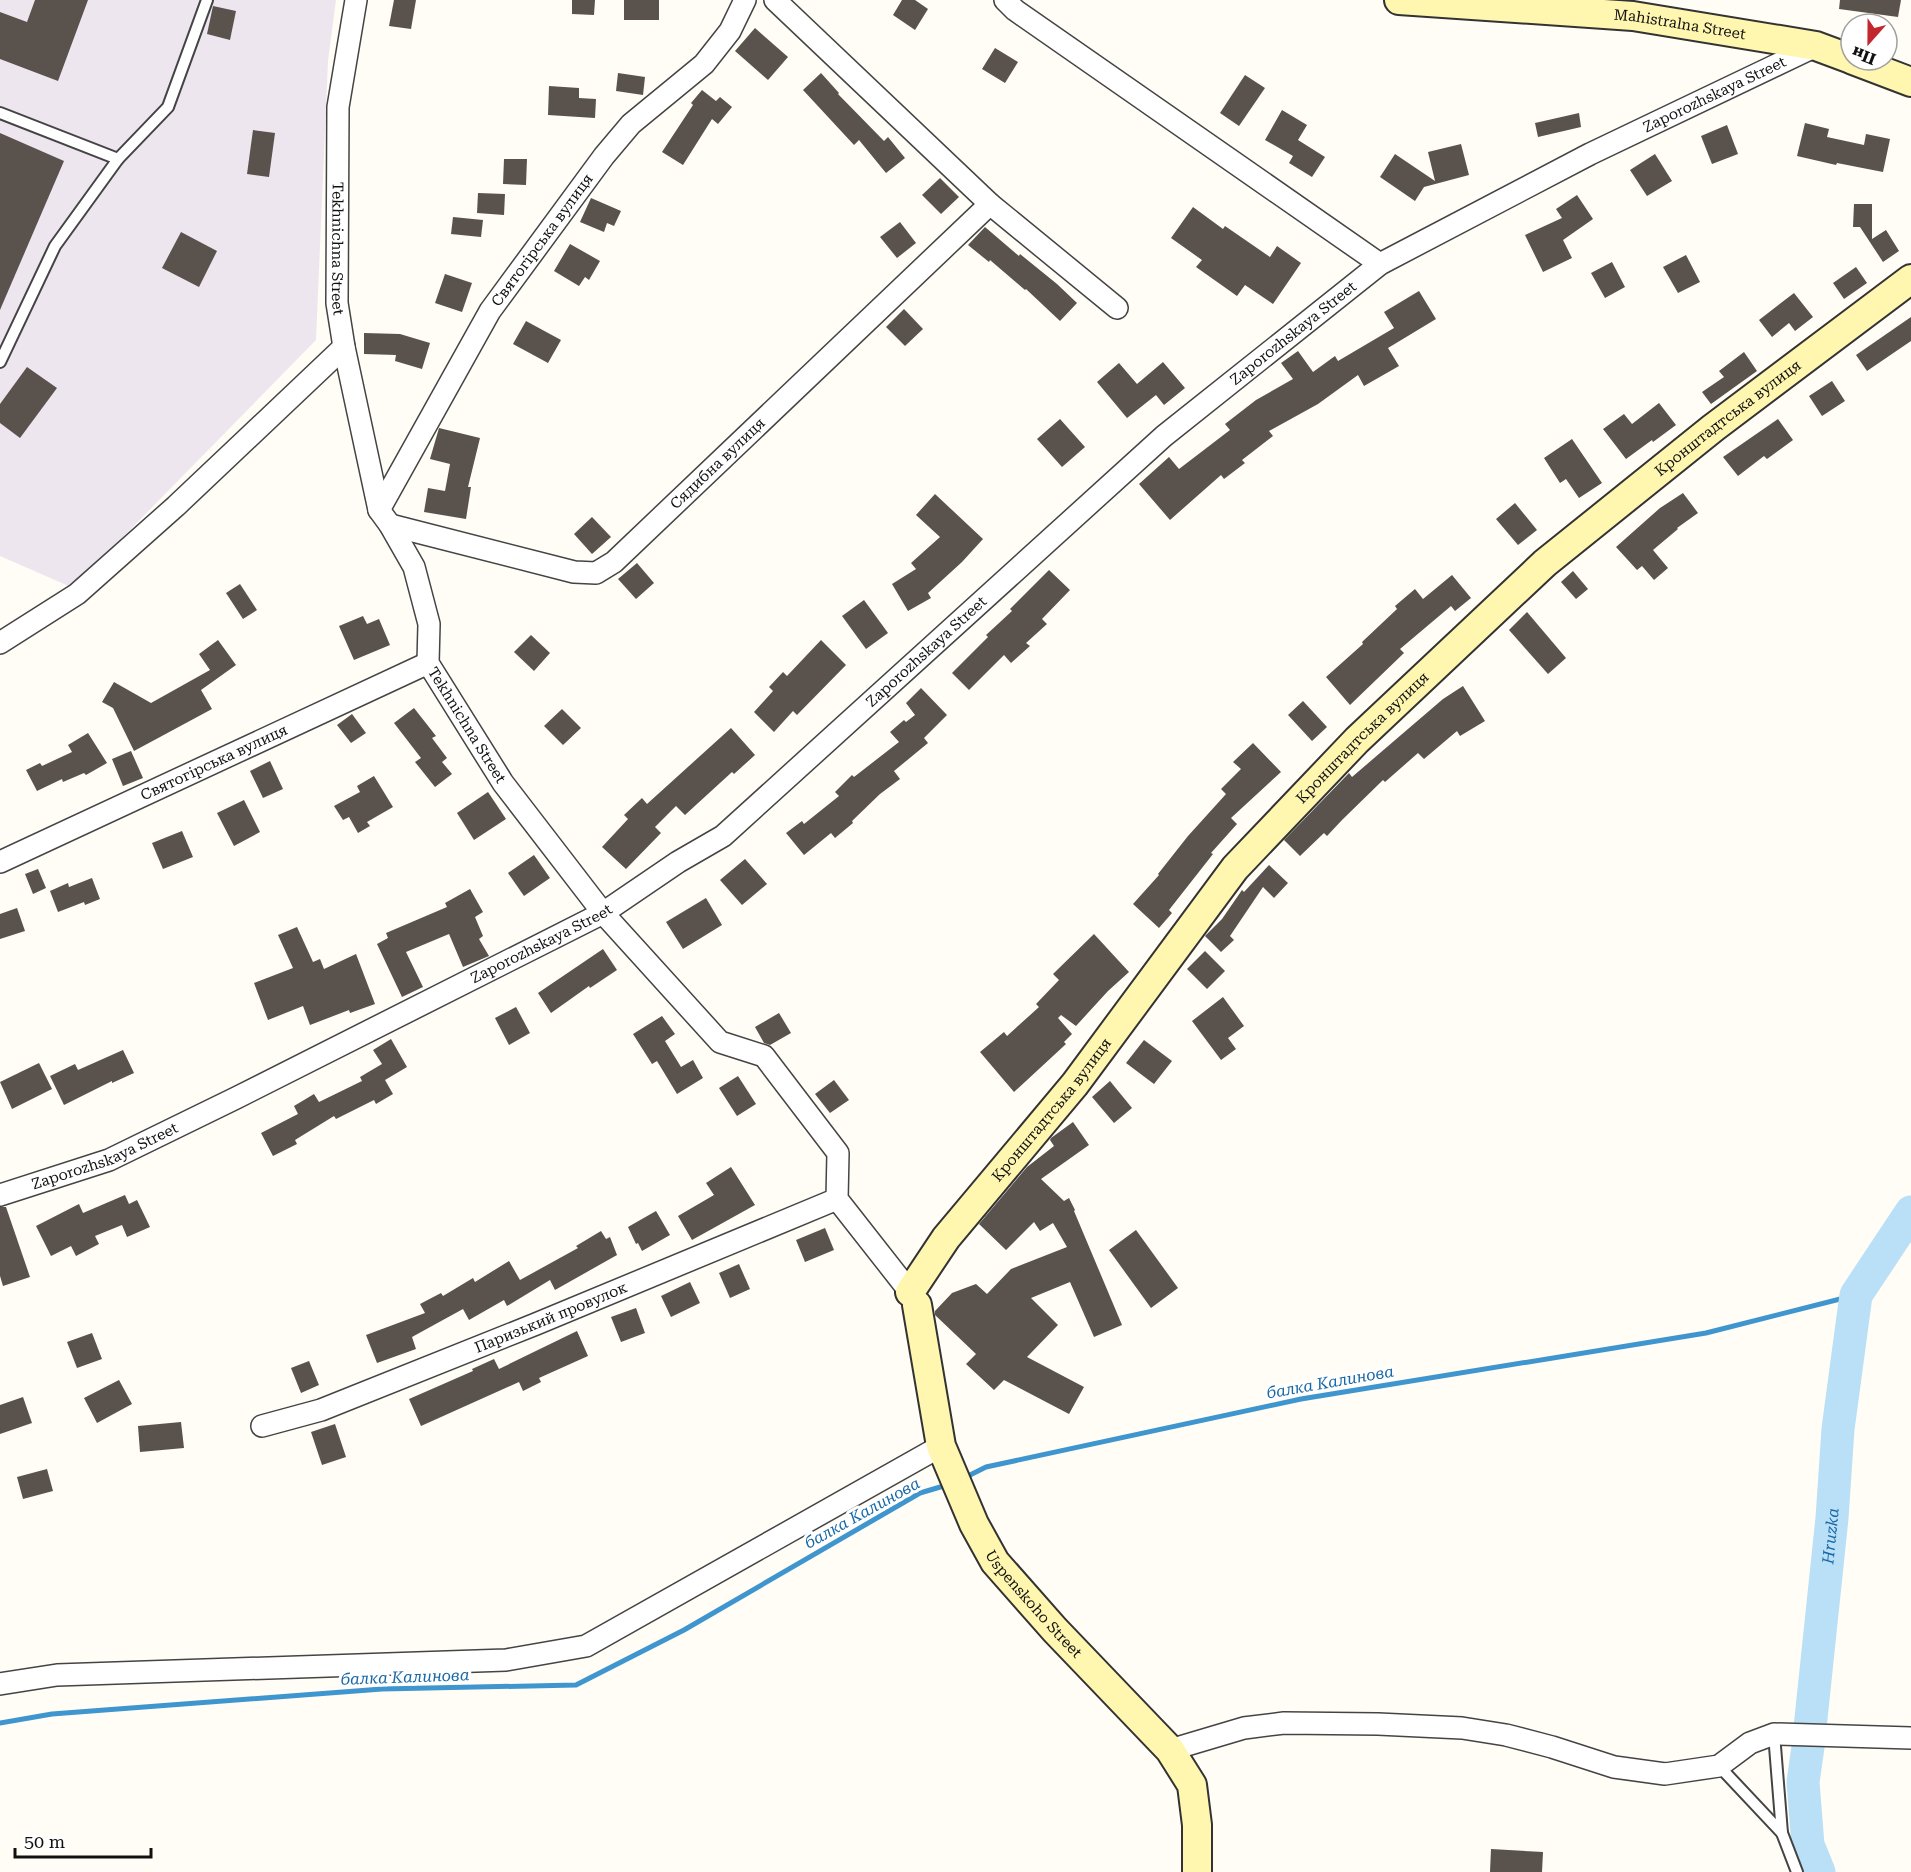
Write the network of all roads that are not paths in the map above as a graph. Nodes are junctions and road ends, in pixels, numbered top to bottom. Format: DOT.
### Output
graph roads {
  1 [pos="207,0"];
  2 [pos="356,0"];
  3 [pos="745,0"];
  4 [pos="776,0"];
  5 [pos="1005,0"];
  6 [pos="1399,0"];
  7 [pos="1816,46"];
  8 [pos="1839,55"];
  9 [pos="1884,72"];
  10 [pos="1911,82"];
  11 [pos="0,113"];
  12 [pos="118,159"];
  13 [pos="990,204"];
  14 [pos="1380,264"];
  15 [pos="1911,279"];
  16 [pos="1117,308"];
  17 [pos="344,347"];
  18 [pos="0,362"];
  19 [pos="385,518"];
  20 [pos="0,643"];
  21 [pos="428,663"];
  22 [pos="0,862"];
  23 [pos="603,913"];
  24 [pos="0,1195"];
  25 [pos="837,1199"];
  26 [pos="913,1299"];
  27 [pos="262,1426"];
  28 [pos="941,1446"];
  29 [pos="0,1684"];
  30 [pos="1774,1734"];
  31 [pos="1911,1738"];
  32 [pos="1170,1750"];
  33 [pos="1719,1766"];
  34 [pos="1782,1833"];
  35 [pos="1197,1872"];
  36 [pos="1797,1872"];
  1 -- 12 [label="lane"];
  2 -- 17 [label="street, Tekhnichna Street"];
  3 -- 19 [label="street, Святогірська вулиця"];
  4 -- 13 [label="street"];
  5 -- 14 [label="street"];
  6 -- 7 [label="street, Mahistralna Street"];
  7 -- 8 [label="street, Mahistralna Street"];
  7 -- 14 [label="street, Zaporozhskaya Street"];
  9 -- 10 [label="street, Mahistralna Street"];
  11 -- 12 [label="lane"];
  12 -- 18 [label="lane"];
  13 -- 16 [label="street"];
  13 -- 19 [label="street, Сядибна вулиця"];
  14 -- 23 [label="street, Zaporozhskaya Street"];
  15 -- 26 [label="street, Кронштадтська вулиця"];
  17 -- 19 [label="street, Tekhnichna Street"];
  17 -- 20 [label="street"];
  19 -- 21 [label="street, Tekhnichna Street"];
  21 -- 22 [label="street, Святогірська вулиця"];
  21 -- 23 [label="street, Tekhnichna Street"];
  23 -- 24 [label="street, Zaporozhskaya Street"];
  23 -- 25 [label="street, Tekhnichna Street"];
  25 -- 26 [label="street"];
  25 -- 27 [label="street, Паризький провулок"];
  26 -- 28 [label="street, Uspenskoho Street"];
  28 -- 29 [label="street"];
  28 -- 32 [label="street, Uspenskoho Street"];
  30 -- 31 [label="street"];
  30 -- 33 [label="street"];
  30 -- 34 [label="lane"];
  32 -- 33 [label="street"];
  32 -- 35 [label="street, Uspenskoho Street"];
  33 -- 34 [label="lane"];
  34 -- 36 [label="lane"];
}
